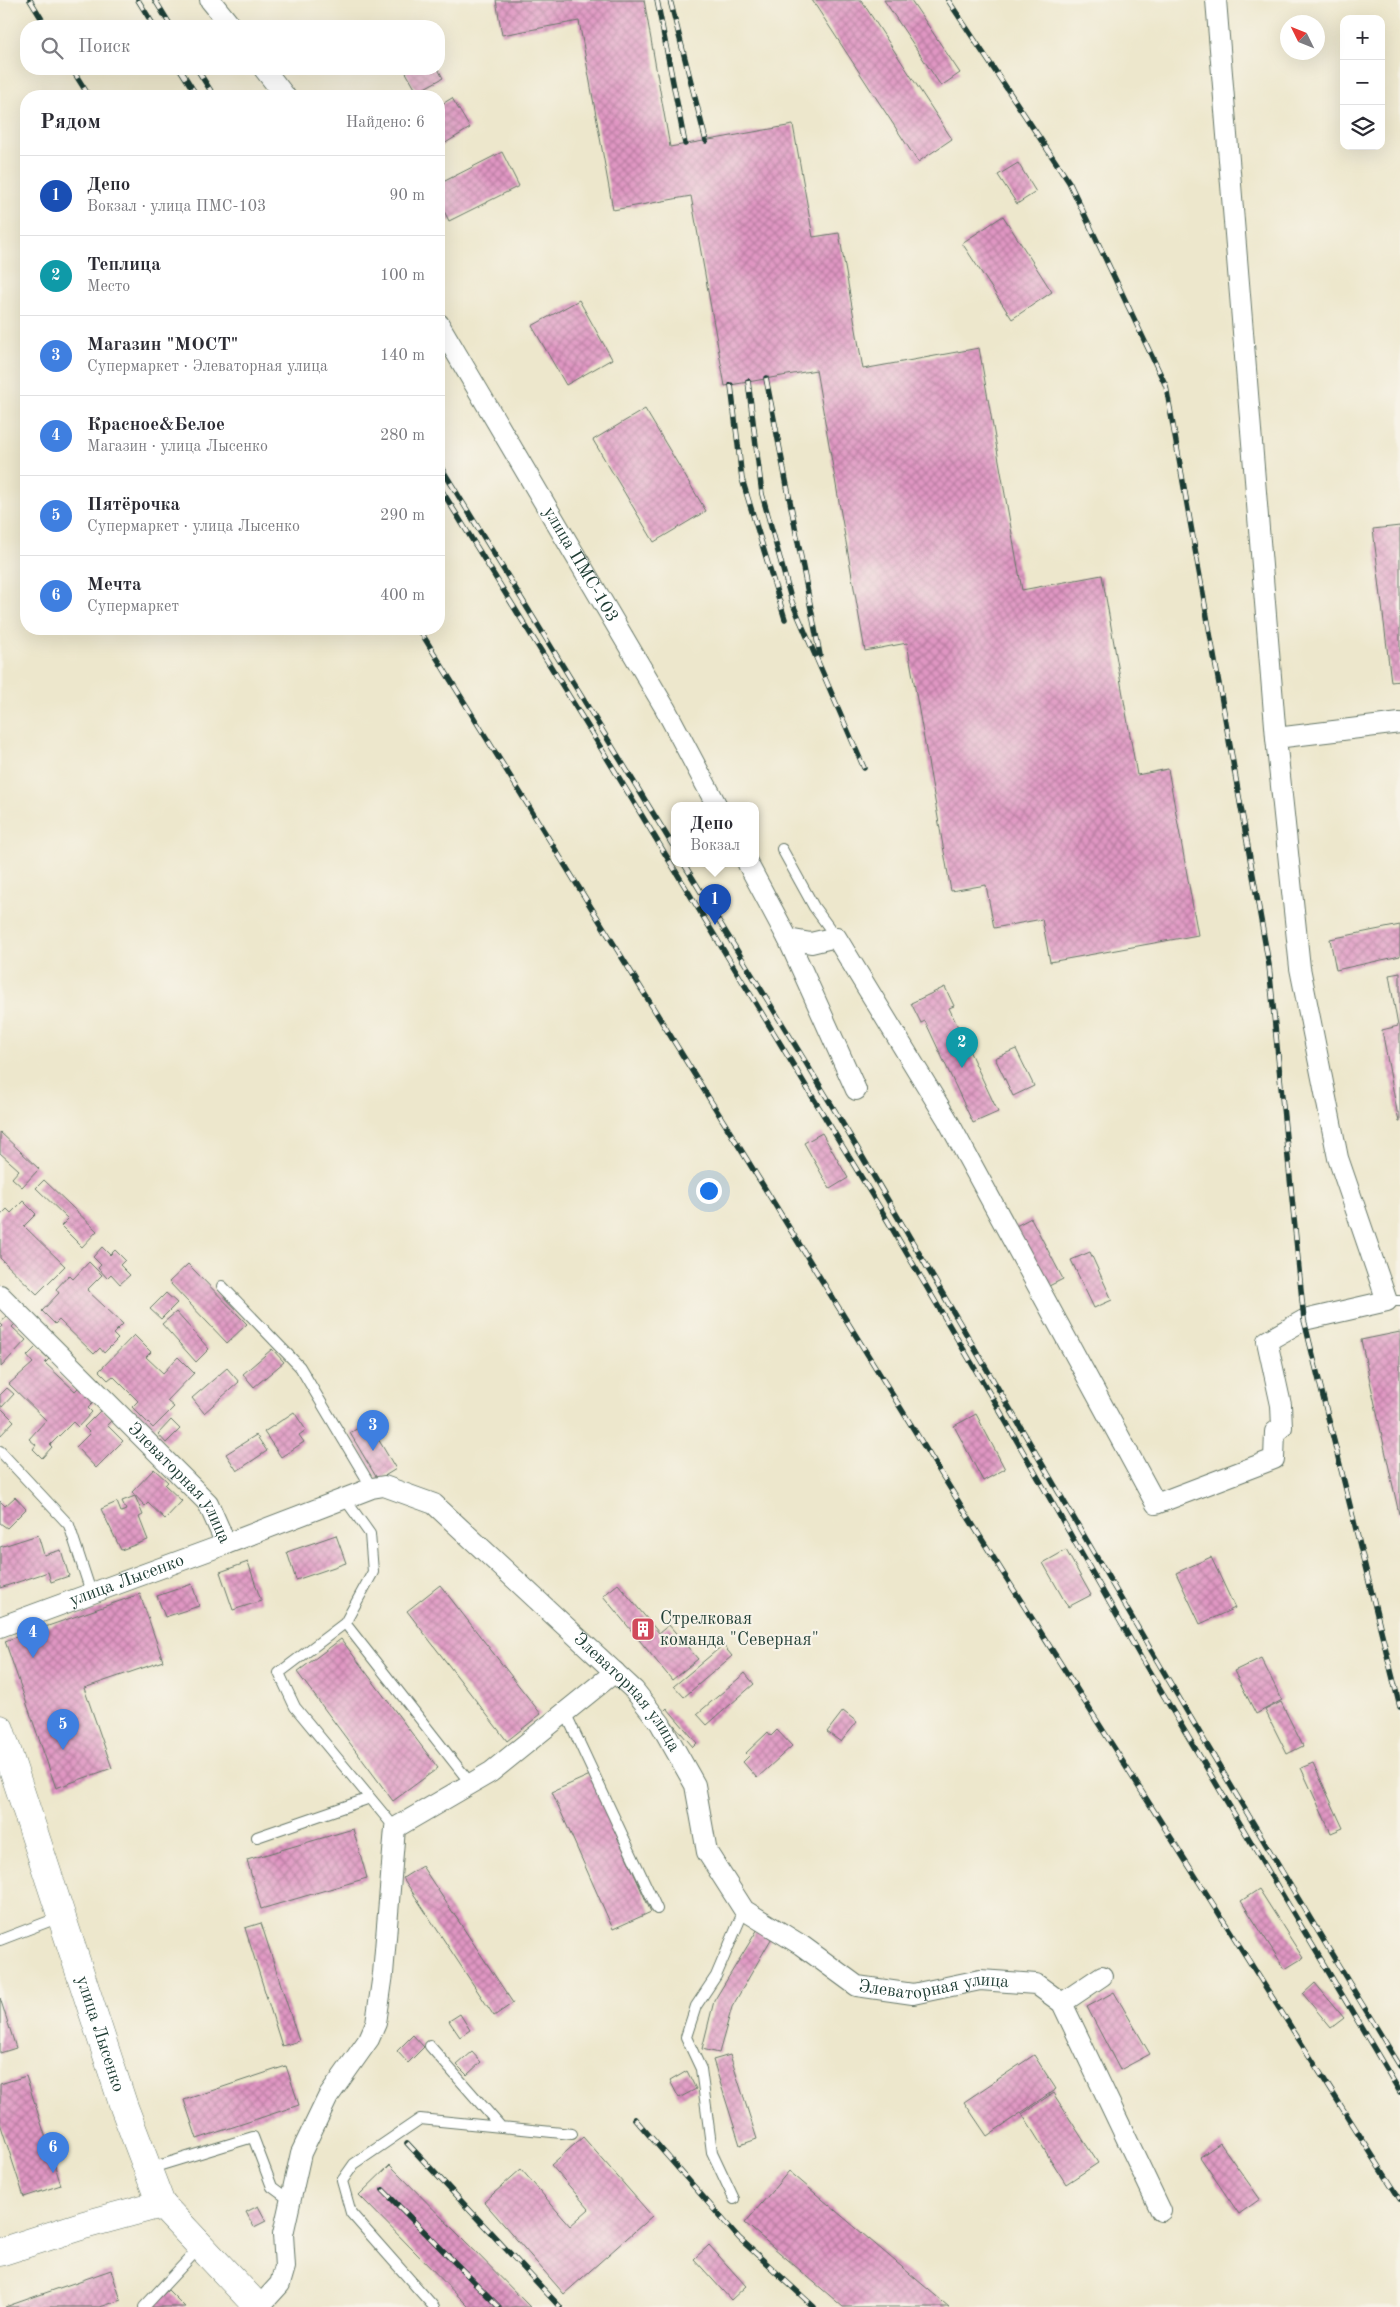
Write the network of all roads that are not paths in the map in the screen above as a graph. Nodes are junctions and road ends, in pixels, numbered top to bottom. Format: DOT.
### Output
graph roads {
  1 [pos="210,0"];
  2 [pos="1216,0"];
  3 [pos="225,20"];
  4 [pos="269,75"];
  5 [pos="280,90"];
  6 [pos="445,334"];
  7 [pos="1400,723"];
  8 [pos="1276,738"];
  9 [pos="715,802"];
  10 [pos="782,849"];
  11 [pos="750,867"];
  12 [pos="836,937"];
  13 [pos="788,939"];
  14 [pos="856,1090"];
  15 [pos="222,1286"];
  16 [pos="0,1295"];
  17 [pos="1394,1301"];
  18 [pos="0,1451"];
  19 [pos="372,1488"];
  20 [pos="345,1498"];
  21 [pos="226,1544"];
  22 [pos="91,1592"];
  23 [pos="345,1623"];
  24 [pos="0,1627"];
  25 [pos="615,1672"];
  26 [pos="565,1712"];
  27 [pos="2,1742"];
  28 [pos="471,1784"];
  29 [pos="370,1798"];
  30 [pos="395,1828"];
  31 [pos="257,1837"];
  32 [pos="657,1910"];
  33 [pos="744,1910"];
  34 [pos="60,1916"];
  35 [pos="0,1940"];
  36 [pos="1102,1976"];
  37 [pos="1062,2003"];
  38 [pos="430,2046"];
  39 [pos="502,2127"];
  40 [pos="572,2134"];
  41 [pos="147,2170"];
  42 [pos="734,2199"];
  43 [pos="291,2201"];
  44 [pos="161,2204"];
  45 [pos="1161,2211"];
  46 [pos="200,2248"];
  47 [pos="0,2252"];
  48 [pos="144,2307"];
  49 [pos="259,2307"];
  50 [pos="434,2307"];
  1 -- 3 [label="street"];
  2 -- 8 [label="street"];
  4 -- 5 [label="street"];
  6 -- 9 [label="street, улица ПМС-103"];
  7 -- 8 [label="street"];
  8 -- 17 [label="street"];
  10 -- 12 [label="lane"];
  11 -- 13 [label="street"];
  12 -- 13 [label="street"];
  12 -- 17 [label="street"];
  13 -- 14 [label="street"];
  15 -- 19 [label="lane"];
  16 -- 21 [label="street, Элеваторная улица"];
  18 -- 22 [label="lane"];
  19 -- 20 [label="street, Элеваторная улица"];
  19 -- 25 [label="street, Элеваторная улица"];
  20 -- 21 [label="street, Элеваторная улица"];
  20 -- 23 [label="lane"];
  21 -- 22 [label="street, улица Лысенко"];
  22 -- 24 [label="street, улица Лысенко"];
  23 -- 28 [label="lane"];
  23 -- 29 [label="lane"];
  25 -- 26 [label="street"];
  25 -- 33 [label="street, Элеваторная улица"];
  26 -- 28 [label="street"];
  26 -- 32 [label="lane"];
  27 -- 34 [label="main road, улица Лысенко"];
  28 -- 30 [label="street"];
  29 -- 30 [label="lane"];
  29 -- 31 [label="lane"];
  30 -- 43 [label="street"];
  33 -- 37 [label="street, Элеваторная улица"];
  33 -- 42 [label="lane"];
  34 -- 35 [label="lane"];
  34 -- 41 [label="main road, улица Лысенко"];
  36 -- 37 [label="street"];
  37 -- 45 [label="street, Элеваторная улица"];
  38 -- 39 [label="lane"];
  39 -- 40 [label="lane"];
  39 -- 50 [label="lane"];
  41 -- 43 [label="lane"];
  41 -- 44 [label="main road, улица Лысенко"];
  43 -- 49 [label="street"];
  44 -- 46 [label="main road, улица Лысенко"];
  44 -- 47 [label="main road"];
  46 -- 48 [label="lane"];
  46 -- 49 [label="main road, улица Лысенко"];
}
